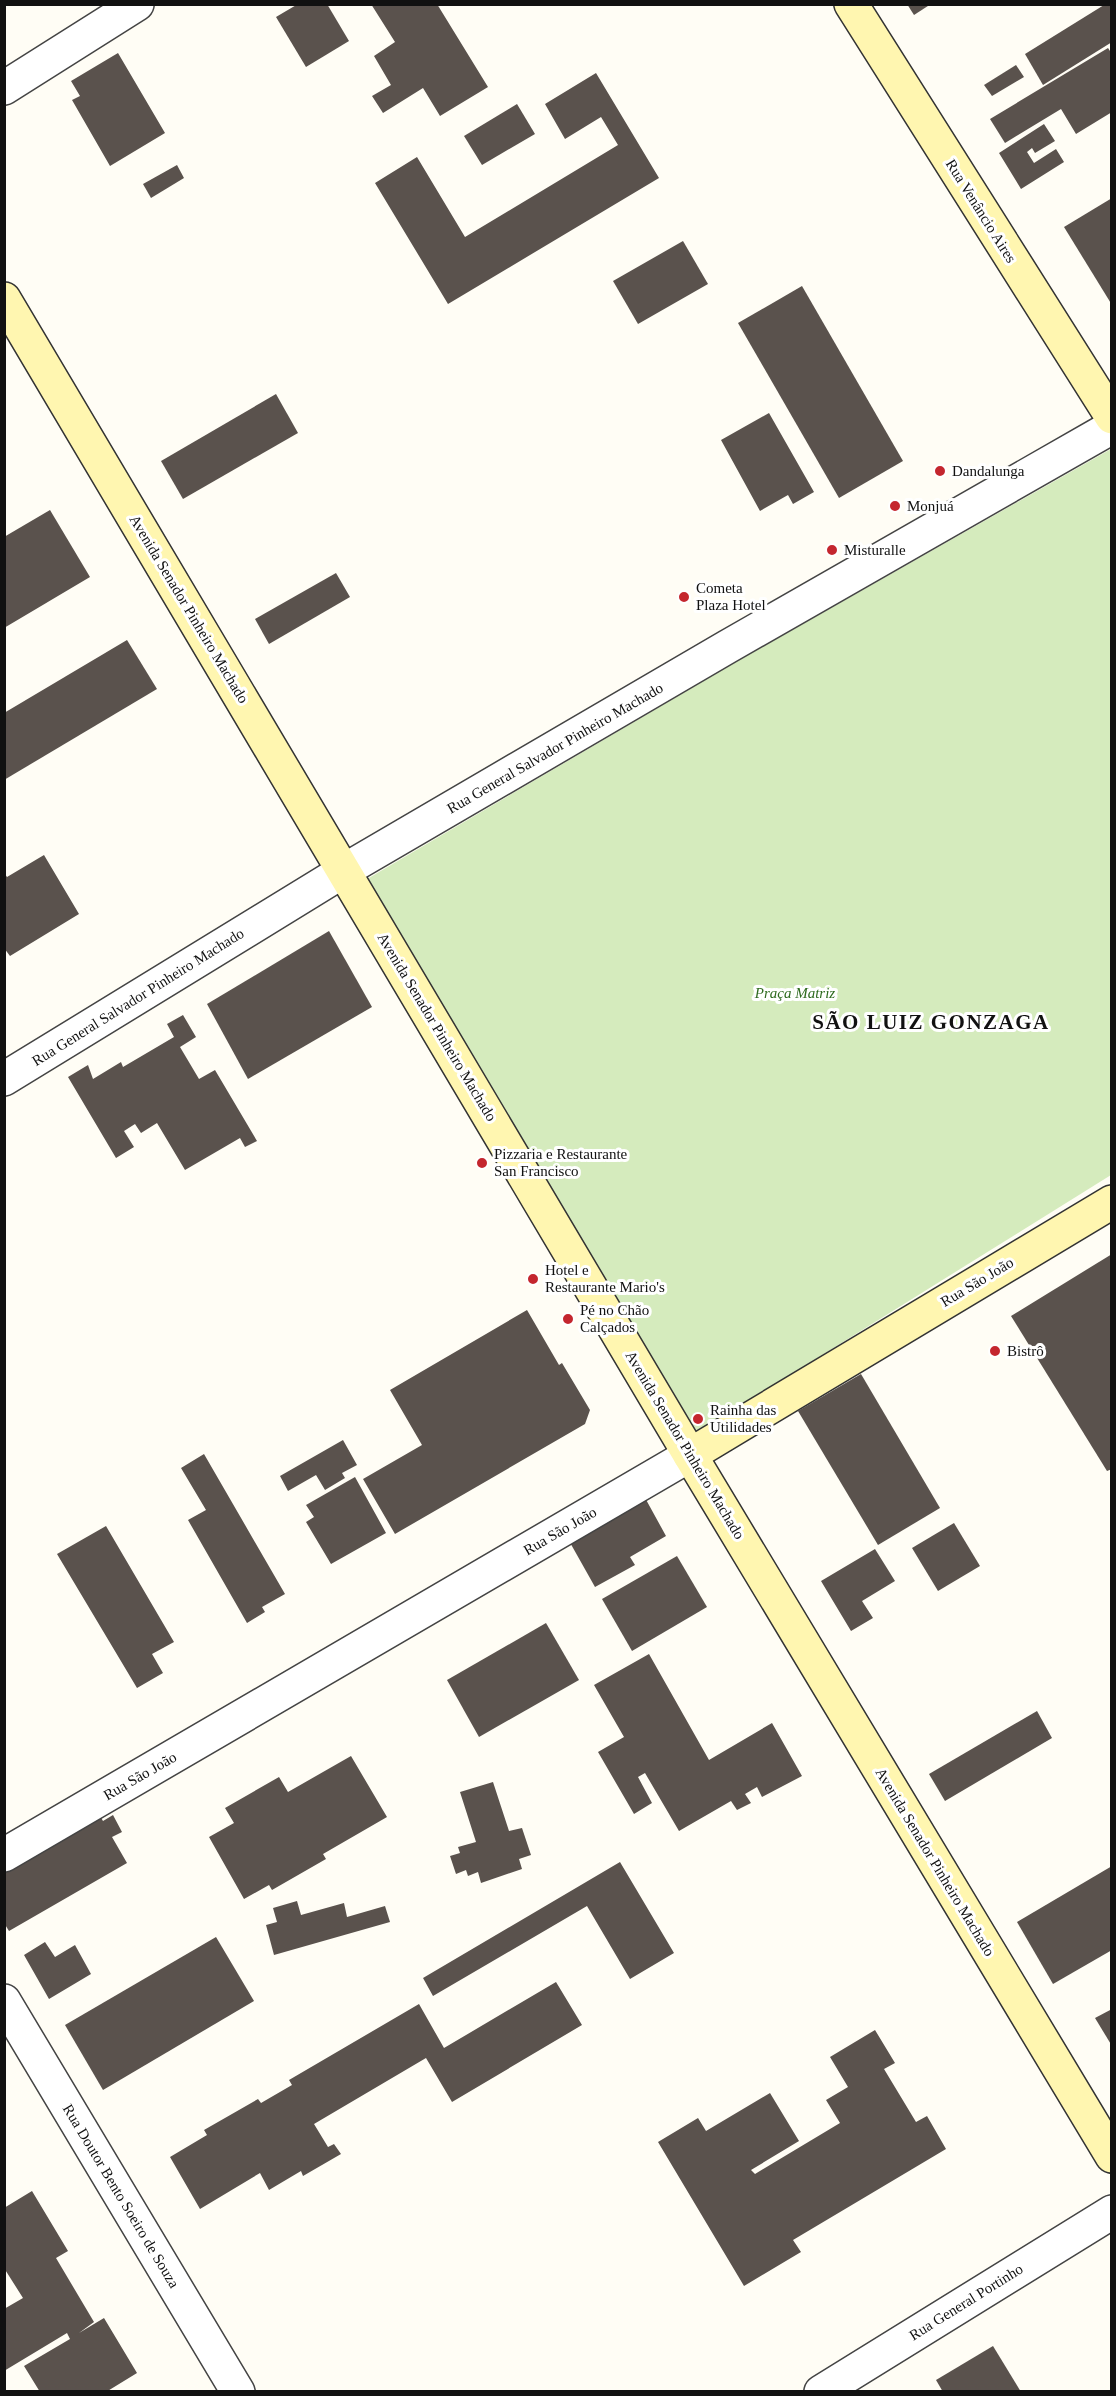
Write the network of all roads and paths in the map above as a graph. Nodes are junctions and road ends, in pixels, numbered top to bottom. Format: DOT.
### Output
graph roads {
  1 [pos="136,4"];
  2 [pos="851,4"];
  3 [pos="4,88"];
  4 [pos="4,299"];
  5 [pos="1112,417"];
  6 [pos="1112,427"];
  7 [pos="345,870"];
  8 [pos="4,1079"];
  9 [pos="1112,1202"];
  10 [pos="690,1455"];
  11 [pos="4,1855"];
  12 [pos="4,2001"];
  13 [pos="1112,2156"];
  14 [pos="1112,2212"];
  15 [pos="238,2391"];
  16 [pos="821,2391"];
  1 -- 3 [label="street"];
  2 -- 5 [label="main road, Rua Venâncio Aires"];
  4 -- 7 [label="main road, Avenida Senador Pinheiro Machado"];
  6 -- 7 [label="street, Rua General Salvador Pinheiro Machado"];
  7 -- 8 [label="street, Rua General Salvador Pinheiro Machado"];
  7 -- 10 [label="main road, Avenida Senador Pinheiro Machado"];
  9 -- 10 [label="main road, Rua São João"];
  10 -- 11 [label="street, Rua São João"];
  10 -- 13 [label="main road, Avenida Senador Pinheiro Machado"];
  12 -- 15 [label="street, Rua Doutor Bento Soeiro de Souza"];
  14 -- 16 [label="street, Rua General Portinho"];
}
